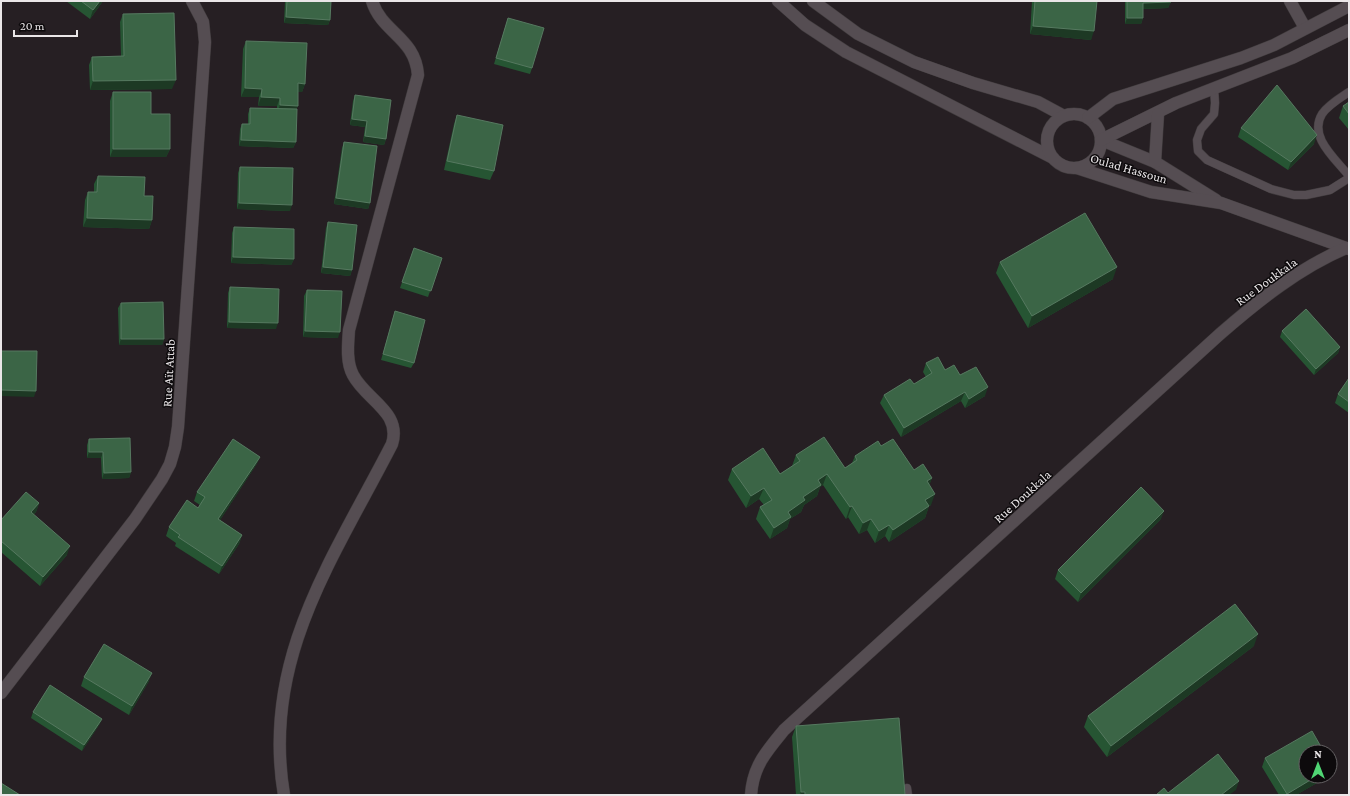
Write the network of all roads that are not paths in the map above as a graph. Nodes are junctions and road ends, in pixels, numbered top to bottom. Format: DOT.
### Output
graph roads {
  1 [pos="192,1"];
  2 [pos="372,1"];
  3 [pos="778,1"];
  4 [pos="813,1"];
  5 [pos="1290,1"];
  6 [pos="1349,6"];
  7 [pos="1305,28"];
  8 [pos="1349,30"];
  9 [pos="1214,88"];
  10 [pos="1349,92"];
  11 [pos="1158,114"];
  12 [pos="1064,116"];
  13 [pos="1088,118"];
  14 [pos="1101,140"];
  15 [pos="1053,158"];
  16 [pos="1155,162"];
  17 [pos="1077,168"];
  18 [pos="1349,177"];
  19 [pos="1221,203"];
  20 [pos="1347,248"];
  21 [pos="1,693"];
  22 [pos="284,795"];
  23 [pos="752,795"];
  1 -- 21 [label="street, Rue Aït Attab"];
  2 -- 22 [label="street"];
  3 -- 15 [label="street"];
  4 -- 12 [label="street"];
  5 -- 7 [label="street"];
  6 -- 7 [label="street"];
  7 -- 13 [label="street"];
  8 -- 9 [label="street"];
  9 -- 11 [label="street"];
  9 -- 18 [label="lane"];
  10 -- 18 [label="lane"];
  11 -- 14 [label="street"];
  11 -- 16 [label="street"];
  12 -- 13 [label="street"];
  12 -- 15 [label="street"];
  13 -- 14 [label="street"];
  14 -- 16 [label="street, Oulad Hassoun"];
  14 -- 17 [label="street"];
  15 -- 17 [label="street"];
  16 -- 19 [label="street, Oulad Hassoun"];
  17 -- 19 [label="street, Oulad Hassoun"];
  19 -- 20 [label="street, Oulad Hassoun"];
  20 -- 23 [label="street, Rue Doukkala"];
}
